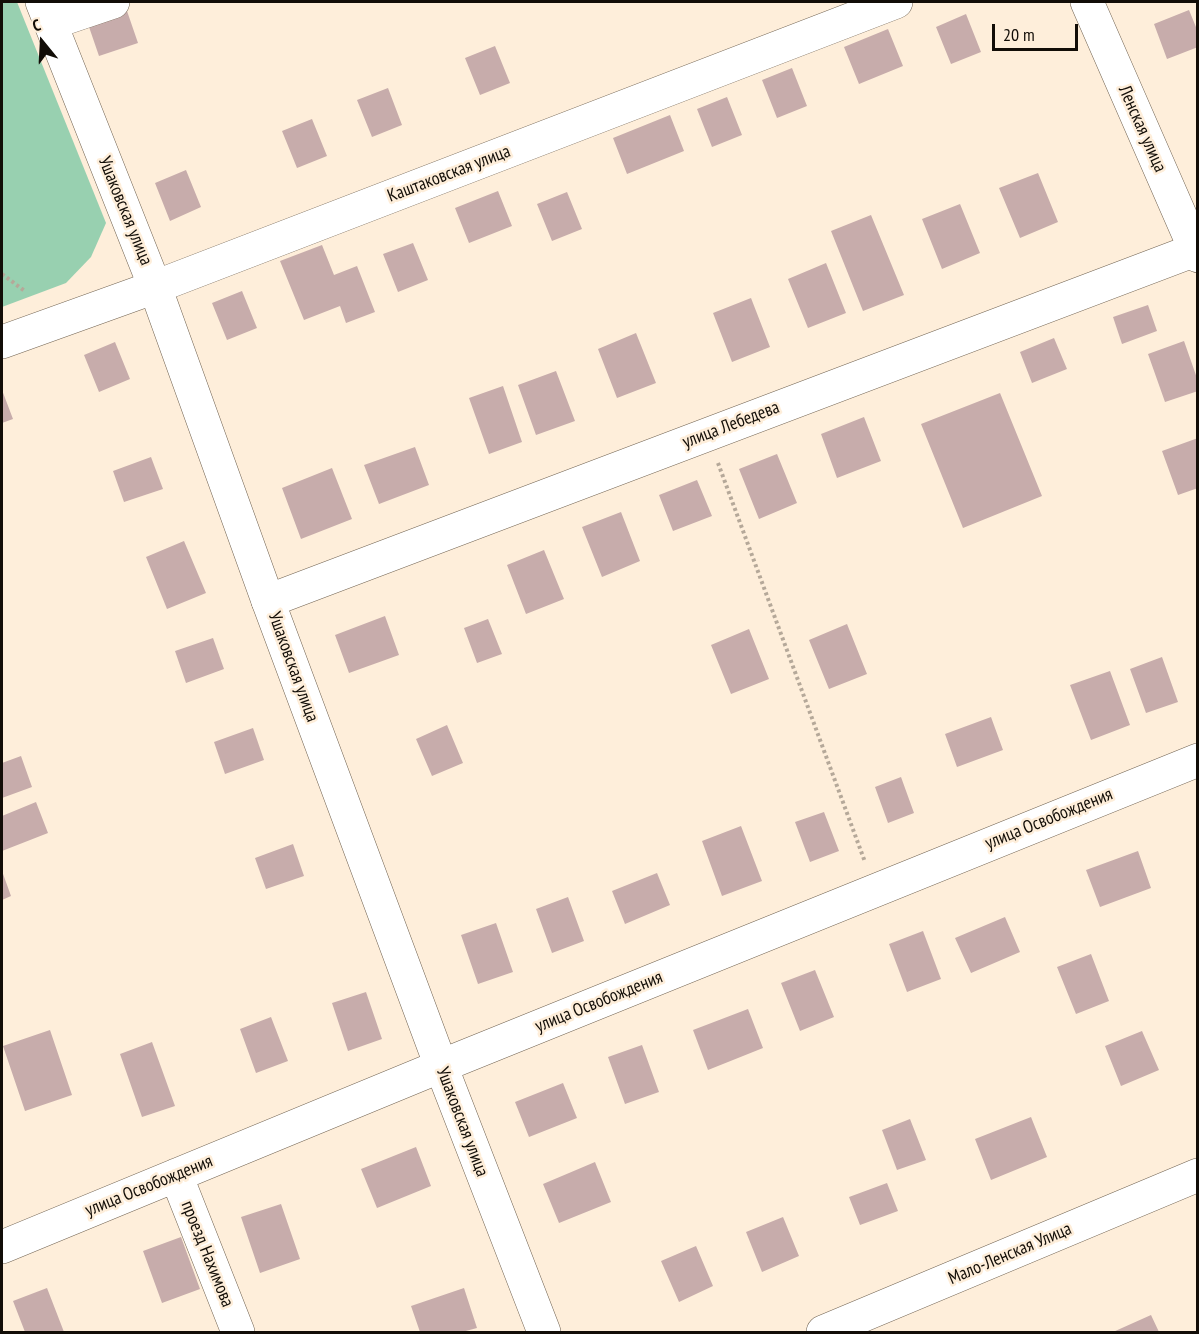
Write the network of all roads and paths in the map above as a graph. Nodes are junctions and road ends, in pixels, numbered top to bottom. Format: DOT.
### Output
graph roads {
  1 [pos="113,2"];
  2 [pos="896,2"];
  3 [pos="1087,2"];
  4 [pos="47,12"];
  5 [pos="1196,253"];
  6 [pos="2,274"];
  7 [pos="155,287"];
  8 [pos="26,292"];
  9 [pos="2,342"];
  10 [pos="707,434"];
  11 [pos="268,601"];
  12 [pos="1197,760"];
  13 [pos="875,889"];
  14 [pos="441,1066"];
  15 [pos="1197,1174"];
  16 [pos="176,1175"];
  17 [pos="2,1248"];
  18 [pos="238,1332"];
  19 [pos="544,1332"];
  20 [pos="823,1332"];
  1 -- 4 [label="street"];
  2 -- 7 [label="street, Каштаковская улица"];
  3 -- 5 [label="street, Ленская улица"];
  4 -- 7 [label="street, Ушаковская улица"];
  5 -- 10 [label="street, улица Лебедева"];
  6 -- 8 [label="path"];
  7 -- 9 [label="street, Каштаковская улица"];
  7 -- 11 [label="street, Ушаковская улица"];
  10 -- 11 [label="street, улица Лебедева"];
  10 -- 13 [label="path"];
  11 -- 14 [label="street, Ушаковская улица"];
  12 -- 13 [label="street, улица Освобождения"];
  13 -- 14 [label="street, улица Освобождения"];
  14 -- 16 [label="street, улица Освобождения"];
  14 -- 19 [label="street, Ушаковская улица"];
  15 -- 20 [label="street, Мало-Ленская Улица"];
  16 -- 17 [label="street, улица Освобождения"];
  16 -- 18 [label="street, проезд Нахимова"];
}
